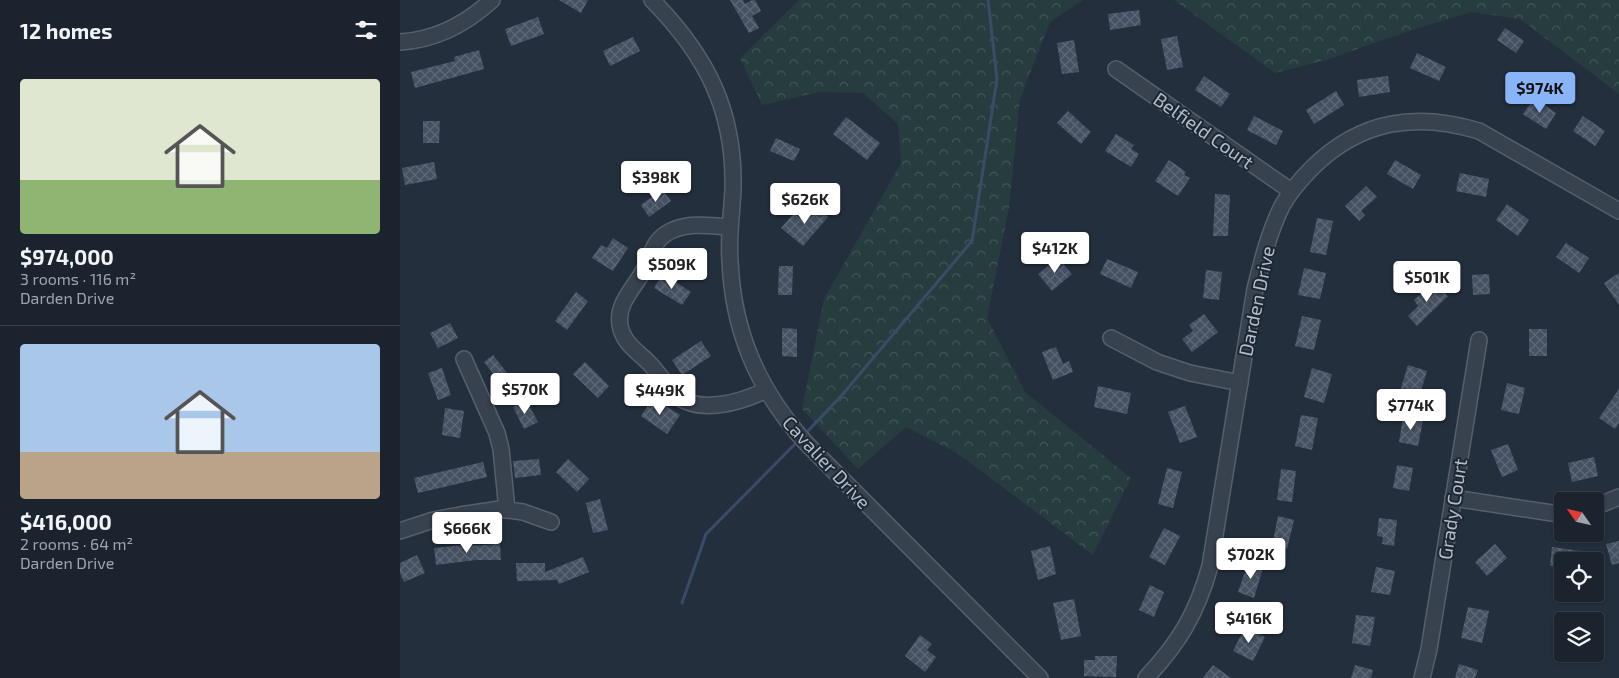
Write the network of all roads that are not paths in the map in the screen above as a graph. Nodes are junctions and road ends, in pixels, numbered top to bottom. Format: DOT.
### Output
graph roads {
  1 [pos="492,0"];
  2 [pos="652,0"];
  3 [pos="400,42"];
  4 [pos="1116,69"];
  5 [pos="1291,191"];
  6 [pos="1619,212"];
  7 [pos="730,228"];
  8 [pos="1111,338"];
  9 [pos="1479,340"];
  10 [pos="464,359"];
  11 [pos="1240,383"];
  12 [pos="766,390"];
  13 [pos="1619,497"];
  14 [pos="1453,498"];
  15 [pos="1604,503"];
  16 [pos="507,510"];
  17 [pos="1554,514"];
  18 [pos="551,522"];
  19 [pos="400,531"];
  20 [pos="1040,678"];
  21 [pos="1146,678"];
  22 [pos="1422,678"];
  1 -- 3 [label="street"];
  2 -- 7 [label="street, Cavalier Drive"];
  4 -- 5 [label="street, Belfield Court"];
  5 -- 6 [label="street, Darden Drive"];
  5 -- 11 [label="street, Darden Drive"];
  7 -- 12 [label="street, Cavalier Drive"];
  7 -- 12 [label="street"];
  8 -- 11 [label="street"];
  9 -- 14 [label="street, Grady Court"];
  10 -- 16 [label="street"];
  11 -- 21 [label="street, Darden Drive"];
  12 -- 20 [label="street, Cavalier Drive"];
  13 -- 15 [label="street"];
  14 -- 17 [label="street"];
  14 -- 22 [label="street, Grady Court"];
  16 -- 18 [label="street"];
  16 -- 19 [label="street"];
}
